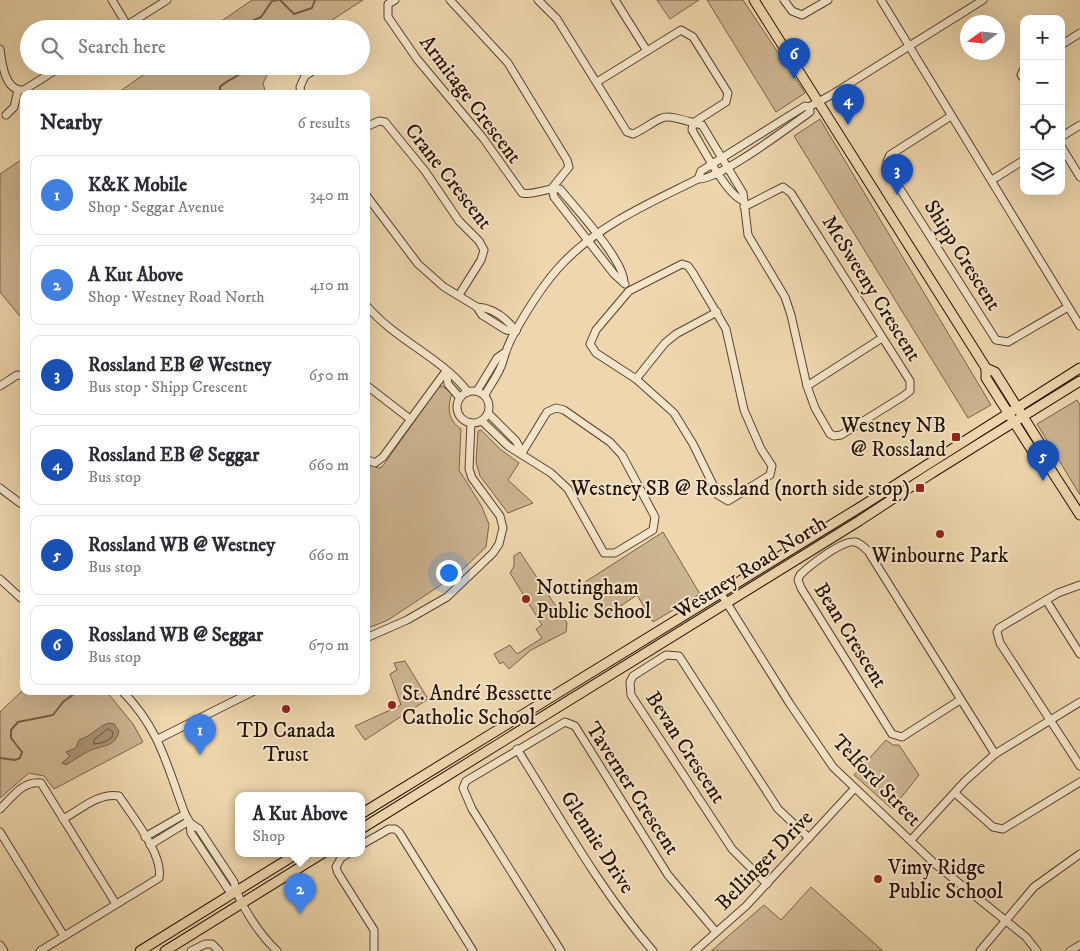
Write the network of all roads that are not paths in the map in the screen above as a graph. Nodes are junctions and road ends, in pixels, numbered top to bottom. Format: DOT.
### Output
graph roads {
  1 [pos="112,0"];
  2 [pos="167,0"];
  3 [pos="395,0"];
  4 [pos="450,0"];
  5 [pos="538,0"];
  6 [pos="615,0"];
  7 [pos="754,0"];
  8 [pos="784,0"];
  9 [pos="828,0"];
  10 [pos="881,0"];
  11 [pos="983,0"];
  12 [pos="973,3"];
  13 [pos="121,20"];
  14 [pos="135,20"];
  15 [pos="1080,34"];
  16 [pos="1065,43"];
  17 [pos="910,46"];
  18 [pos="0,49"];
  19 [pos="647,51"];
  20 [pos="48,75"];
  21 [pos="306,75"];
  22 [pos="597,82"];
  23 [pos="18,90"];
  24 [pos="24,90"];
  25 [pos="300,90"];
  26 [pos="818,102"];
  27 [pos="809,107"];
  28 [pos="6,115"];
  29 [pos="951,116"];
  30 [pos="693,123"];
  31 [pos="370,125"];
  32 [pos="1080,125"];
  33 [pos="1065,134"];
  34 [pos="1063,150"];
  35 [pos="721,159"];
  36 [pos="1020,162"];
  37 [pos="713,164"];
  38 [pos="728,167"];
  39 [pos="718,172"];
  40 [pos="1080,177"];
  41 [pos="698,179"];
  42 [pos="992,180"];
  43 [pos="552,188"];
  44 [pos="370,199"];
  45 [pos="743,204"];
  46 [pos="597,233"];
  47 [pos="589,240"];
  48 [pos="624,283"];
  49 [pos="629,291"];
  50 [pos="459,295"];
  51 [pos="1068,307"];
  52 [pos="370,309"];
  53 [pos="717,312"];
  54 [pos="1080,326"];
  55 [pos="516,331"];
  56 [pos="882,338"];
  57 [pos="504,353"];
  58 [pos="986,368"];
  59 [pos="1080,368"];
  60 [pos="446,371"];
  61 [pos="20,375"];
  62 [pos="636,379"];
  63 [pos="1080,381"];
  64 [pos="0,386"];
  65 [pos="807,386"];
  66 [pos="370,388"];
  67 [pos="477,391"];
  68 [pos="468,392"];
  69 [pos="485,395"];
  70 [pos="460,398"];
  71 [pos="1017,407"];
  72 [pos="488,413"];
  73 [pos="1008,413"];
  74 [pos="1023,416"];
  75 [pos="410,419"];
  76 [pos="482,421"];
  77 [pos="1014,422"];
  78 [pos="471,423"];
  79 [pos="522,453"];
  80 [pos="1044,459"];
  81 [pos="370,461"];
  82 [pos="0,488"];
  83 [pos="20,503"];
  84 [pos="1080,515"];
  85 [pos="0,580"];
  86 [pos="1080,585"];
  87 [pos="720,592"];
  88 [pos="20,598"];
  89 [pos="1046,600"];
  90 [pos="726,603"];
  91 [pos="370,636"];
  92 [pos="1080,654"];
  93 [pos="126,695"];
  94 [pos="246,695"];
  95 [pos="960,700"];
  96 [pos="1080,702"];
  97 [pos="1051,720"];
  98 [pos="158,738"];
  99 [pos="517,749"];
  100 [pos="995,754"];
  101 [pos="1080,766"];
  102 [pos="1080,782"];
  103 [pos="854,789"];
  104 [pos="955,793"];
  105 [pos="0,809"];
  106 [pos="365,812"];
  107 [pos="63,819"];
  108 [pos="188,819"];
  109 [pos="365,827"];
  110 [pos="0,832"];
  111 [pos="145,838"];
  112 [pos="809,838"];
  113 [pos="911,840"];
  114 [pos="365,843"];
  115 [pos="150,845"];
  116 [pos="1080,854"];
  117 [pos="292,857"];
  118 [pos="317,857"];
  119 [pos="343,857"];
  120 [pos="767,884"];
  121 [pos="236,892"];
  122 [pos="242,903"];
  123 [pos="116,904"];
  124 [pos="1006,921"];
  125 [pos="716,932"];
  126 [pos="64,936"];
  127 [pos="1080,944"];
  128 [pos="0,946"];
  129 [pos="4,951"];
  130 [pos="40,951"];
  131 [pos="140,951"];
  132 [pos="165,951"];
  133 [pos="191,951"];
  134 [pos="218,951"];
  135 [pos="277,951"];
  136 [pos="374,951"];
  137 [pos="473,951"];
  138 [pos="561,951"];
  139 [pos="653,951"];
  140 [pos="695,951"];
  141 [pos="980,951"];
  142 [pos="1037,951"];
  143 [pos="1070,951"];
  1 -- 13 [label="street"];
  2 -- 14 [label="street"];
  3 -- 43 [label="street, Armitage Crescent"];
  4 -- 43 [label="street, Armitage Crescent"];
  5 -- 22 [label="street"];
  6 -- 19 [label="street"];
  7 -- 26 [label="main road"];
  8 -- 9 [label="street"];
  10 -- 17 [label="street"];
  11 -- 12 [label="street"];
  12 -- 17 [label="street"];
  15 -- 16 [label="street"];
  17 -- 26 [label="street"];
  17 -- 29 [label="street"];
  18 -- 23 [label="street"];
  19 -- 22 [label="street"];
  19 -- 30 [label="street"];
  20 -- 24 [label="street"];
  21 -- 25 [label="street"];
  22 -- 30 [label="street"];
  23 -- 28 [label="street"];
  26 -- 27 [label="street"];
  26 -- 58 [label="main road"];
  27 -- 35 [label="street"];
  27 -- 38 [label="street"];
  29 -- 42 [label="street"];
  29 -- 51 [label="street, Shipp Crescent"];
  30 -- 35 [label="street, McSweeny Crescent"];
  30 -- 37 [label="street"];
  31 -- 50 [label="street, Crane Crescent"];
  32 -- 33 [label="street"];
  34 -- 40 [label="street"];
  35 -- 37 [label="street"];
  35 -- 38 [label="street, McSweeny Crescent"];
  36 -- 42 [label="street"];
  37 -- 39 [label="street"];
  37 -- 41 [label="street"];
  38 -- 39 [label="street"];
  38 -- 45 [label="street, McSweeny Crescent"];
  39 -- 41 [label="street"];
  39 -- 45 [label="street"];
  41 -- 46 [label="street"];
  42 -- 51 [label="street"];
  43 -- 46 [label="street"];
  43 -- 47 [label="street"];
  44 -- 50 [label="street"];
  45 -- 56 [label="street, McSweeny Crescent"];
  45 -- 65 [label="street, McSweeny Crescent"];
  46 -- 47 [label="street"];
  46 -- 48 [label="street"];
  47 -- 48 [label="street"];
  47 -- 55 [label="street"];
  48 -- 49 [label="street"];
  49 -- 53 [label="street"];
  49 -- 62 [label="street"];
  50 -- 55 [label="street"];
  51 -- 54 [label="street"];
  52 -- 60 [label="street"];
  53 -- 62 [label="street"];
  53 -- 62 [label="street"];
  55 -- 57 [label="street"];
  56 -- 65 [label="street"];
  56 -- 65 [label="street, McSweeny Crescent"];
  57 -- 67 [label="street"];
  57 -- 69 [label="street"];
  58 -- 71 [label="main road"];
  58 -- 73 [label="main road"];
  59 -- 71 [label="main road, Westney Road North"];
  60 -- 68 [label="street"];
  60 -- 70 [label="street"];
  60 -- 75 [label="street"];
  61 -- 64 [label="street"];
  63 -- 74 [label="main road, Westney Road North"];
  66 -- 75 [label="street"];
  67 -- 68 [label="street"];
  67 -- 69 [label="street"];
  68 -- 70 [label="street"];
  69 -- 72 [label="street"];
  70 -- 78 [label="street"];
  71 -- 73 [label="main road, Westney Road North"];
  71 -- 74 [label="main road"];
  72 -- 76 [label="street"];
  72 -- 79 [label="street"];
  73 -- 77 [label="main road"];
  73 -- 87 [label="main road, Westney Road North"];
  74 -- 77 [label="main road, Westney Road North"];
  74 -- 80 [label="main road"];
  75 -- 81 [label="street"];
  76 -- 78 [label="street"];
  76 -- 79 [label="street"];
  77 -- 80 [label="main road"];
  77 -- 90 [label="main road, Westney Road North"];
  78 -- 91 [label="street"];
  79 -- 79 [label="street"];
  80 -- 84 [label="main road"];
  82 -- 83 [label="street"];
  85 -- 88 [label="street"];
  86 -- 89 [label="street"];
  87 -- 90 [label="street, Telford Street"];
  87 -- 106 [label="main road, Westney Road North"];
  89 -- 92 [label="street"];
  89 -- 97 [label="street"];
  90 -- 103 [label="street, Telford Street"];
  90 -- 109 [label="main road, Westney Road North"];
  93 -- 98 [label="street"];
  94 -- 98 [label="street"];
  95 -- 95 [label="street, Bean Crescent"];
  95 -- 100 [label="street, Bean Crescent"];
  96 -- 97 [label="street"];
  97 -- 100 [label="street"];
  97 -- 101 [label="street"];
  98 -- 108 [label="street"];
  99 -- 125 [label="street, Taverner Crescent"];
  99 -- 138 [label="street, Taverner Crescent"];
  99 -- 139 [label="street, Glennie Drive"];
  100 -- 104 [label="street"];
  102 -- 104 [label="street"];
  103 -- 112 [label="street, Bellinger Drive"];
  103 -- 113 [label="street, Telford Street"];
  104 -- 113 [label="street"];
  105 -- 107 [label="street"];
  107 -- 111 [label="street"];
  107 -- 123 [label="street"];
  108 -- 111 [label="street"];
  108 -- 115 [label="street"];
  108 -- 121 [label="street"];
  110 -- 126 [label="street"];
  111 -- 115 [label="street"];
  112 -- 120 [label="street, Bellinger Drive"];
  112 -- 120 [label="street, Bevan Crescent"];
  113 -- 124 [label="street, Telford Street"];
  114 -- 137 [label="street"];
  115 -- 123 [label="street"];
  116 -- 124 [label="street"];
  117 -- 121 [label="main road"];
  118 -- 122 [label="main road"];
  119 -- 136 [label="street"];
  120 -- 125 [label="street, Bellinger Drive"];
  121 -- 122 [label="street"];
  121 -- 131 [label="main road"];
  122 -- 132 [label="main road"];
  122 -- 135 [label="street"];
  123 -- 126 [label="street"];
  124 -- 141 [label="street"];
  124 -- 142 [label="street, Telford Street"];
  125 -- 140 [label="street, Bellinger Drive"];
  126 -- 130 [label="street"];
  127 -- 143 [label="street"];
  128 -- 129 [label="street"];
  133 -- 134 [label="street"];
}
